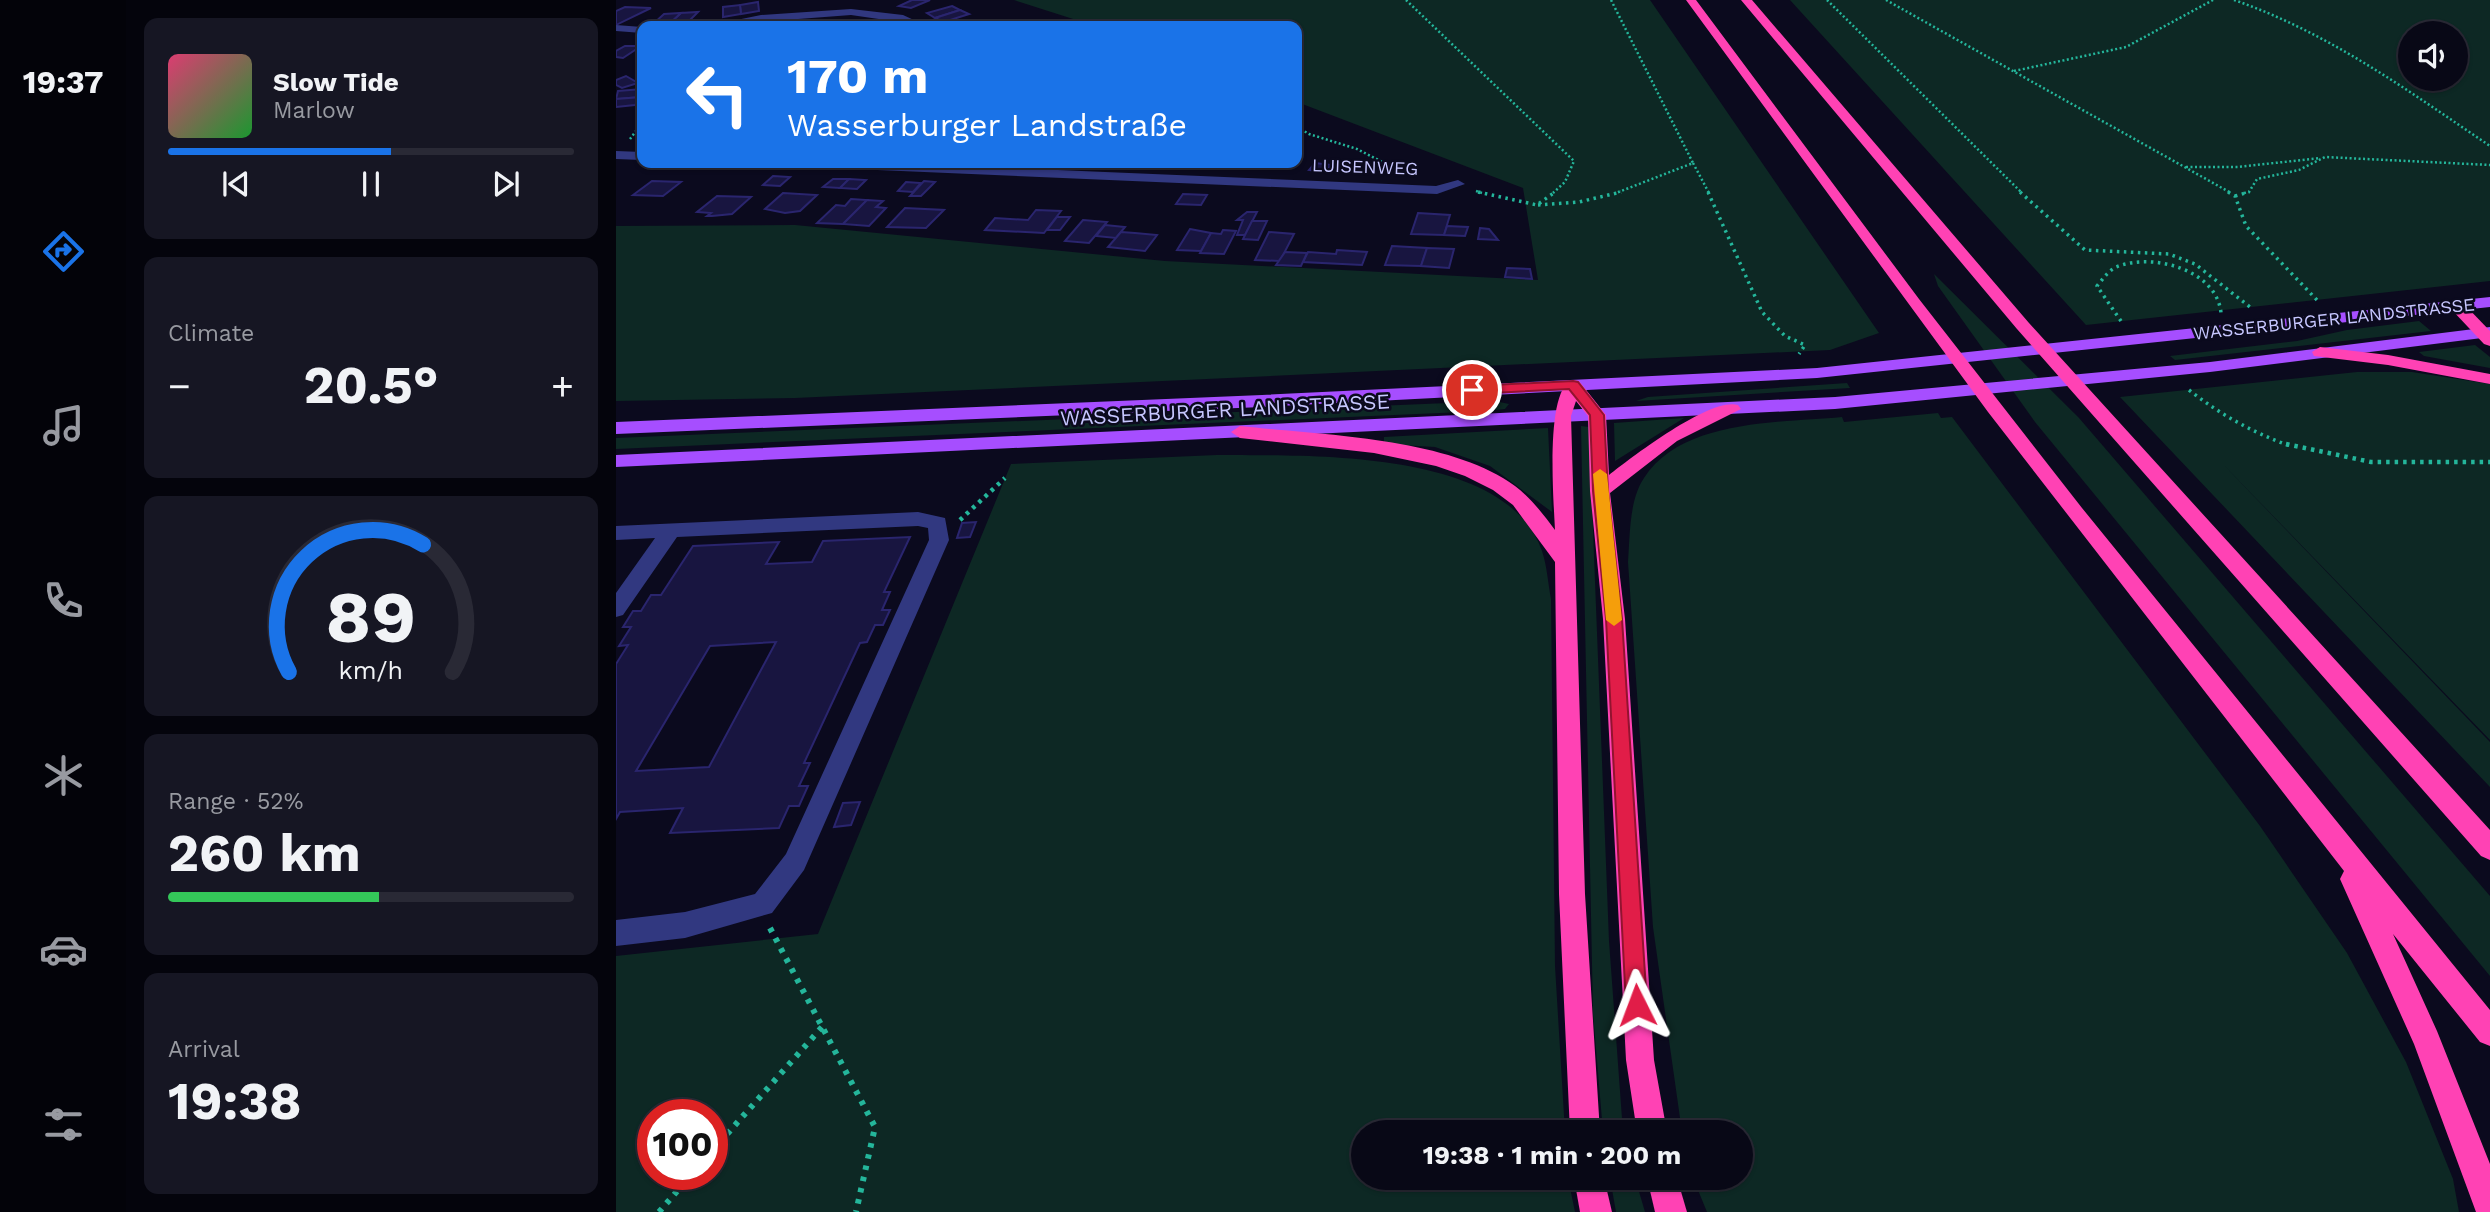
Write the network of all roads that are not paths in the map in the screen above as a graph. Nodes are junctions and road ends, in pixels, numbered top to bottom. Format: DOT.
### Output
graph roads {
  1 [pos="1691,0"];
  2 [pos="1746,0"];
  3 [pos="783,5"];
  4 [pos="730,21"];
  5 [pos="916,21"];
  6 [pos="616,29"];
  7 [pos="637,30"];
  8 [pos="616,155"];
  9 [pos="637,156"];
  10 [pos="924,168"];
  11 [pos="1458,184"];
  12 [pos="2490,302"];
  13 [pos="2458,307"];
  14 [pos="2487,332"];
  15 [pos="2320,352"];
  16 [pos="2490,379"];
  17 [pos="1573,385"];
  18 [pos="1732,409"];
  19 [pos="1597,415"];
  20 [pos="1562,416"];
  21 [pos="616,428"];
  22 [pos="1240,432"];
  23 [pos="616,461"];
  24 [pos="1601,491"];
  25 [pos="672,530"];
  26 [pos="616,533"];
  27 [pos="1565,561"];
  28 [pos="616,609"];
  29 [pos="2337,845"];
  30 [pos="2490,848"];
  31 [pos="616,933"];
  32 [pos="2490,1032"];
  33 [pos="1583,1120"];
  34 [pos="1650,1120"];
  35 [pos="1591,1190"];
  36 [pos="1665,1190"];
  37 [pos="2490,1208"];
  38 [pos="1596,1212"];
  39 [pos="1671,1212"];
  1 -- 29 [label="highway"];
  2 -- 30 [label="highway"];
  3 -- 4 [label="street"];
  3 -- 5 [label="street"];
  6 -- 7 [label="street"];
  8 -- 9 [label="street"];
  10 -- 11 [label="street, LUISENWEG"];
  12 -- 13 [label="main road, WASSERBURGER LANDSTRASSE"];
  13 -- 14 [label="highway"];
  13 -- 17 [label="main road, WASSERBURGER LANDSTRASSE"];
  14 -- 15 [label="main road, WASSERBURGER LANDSTRASSE"];
  15 -- 16 [label="highway"];
  15 -- 18 [label="main road, WASSERBURGER LANDSTRASSE"];
  17 -- 19 [label="highway"];
  17 -- 20 [label="highway"];
  17 -- 21 [label="main road, WASSERBURGER LANDSTRASSE"];
  18 -- 19 [label="main road, WASSERBURGER LANDSTRASSE"];
  18 -- 24 [label="highway"];
  19 -- 20 [label="main road, WASSERBURGER LANDSTRASSE"];
  19 -- 24 [label="highway"];
  20 -- 22 [label="main road, WASSERBURGER LANDSTRASSE"];
  20 -- 27 [label="highway"];
  22 -- 23 [label="main road, WASSERBURGER LANDSTRASSE"];
  22 -- 27 [label="highway"];
  24 -- 34 [label="highway"];
  25 -- 26 [label="street"];
  25 -- 28 [label="street"];
  25 -- 31 [label="street"];
  27 -- 33 [label="highway"];
  29 -- 32 [label="highway"];
  29 -- 37 [label="highway"];
  35 -- 38 [label="highway"];
  36 -- 39 [label="highway"];
}
